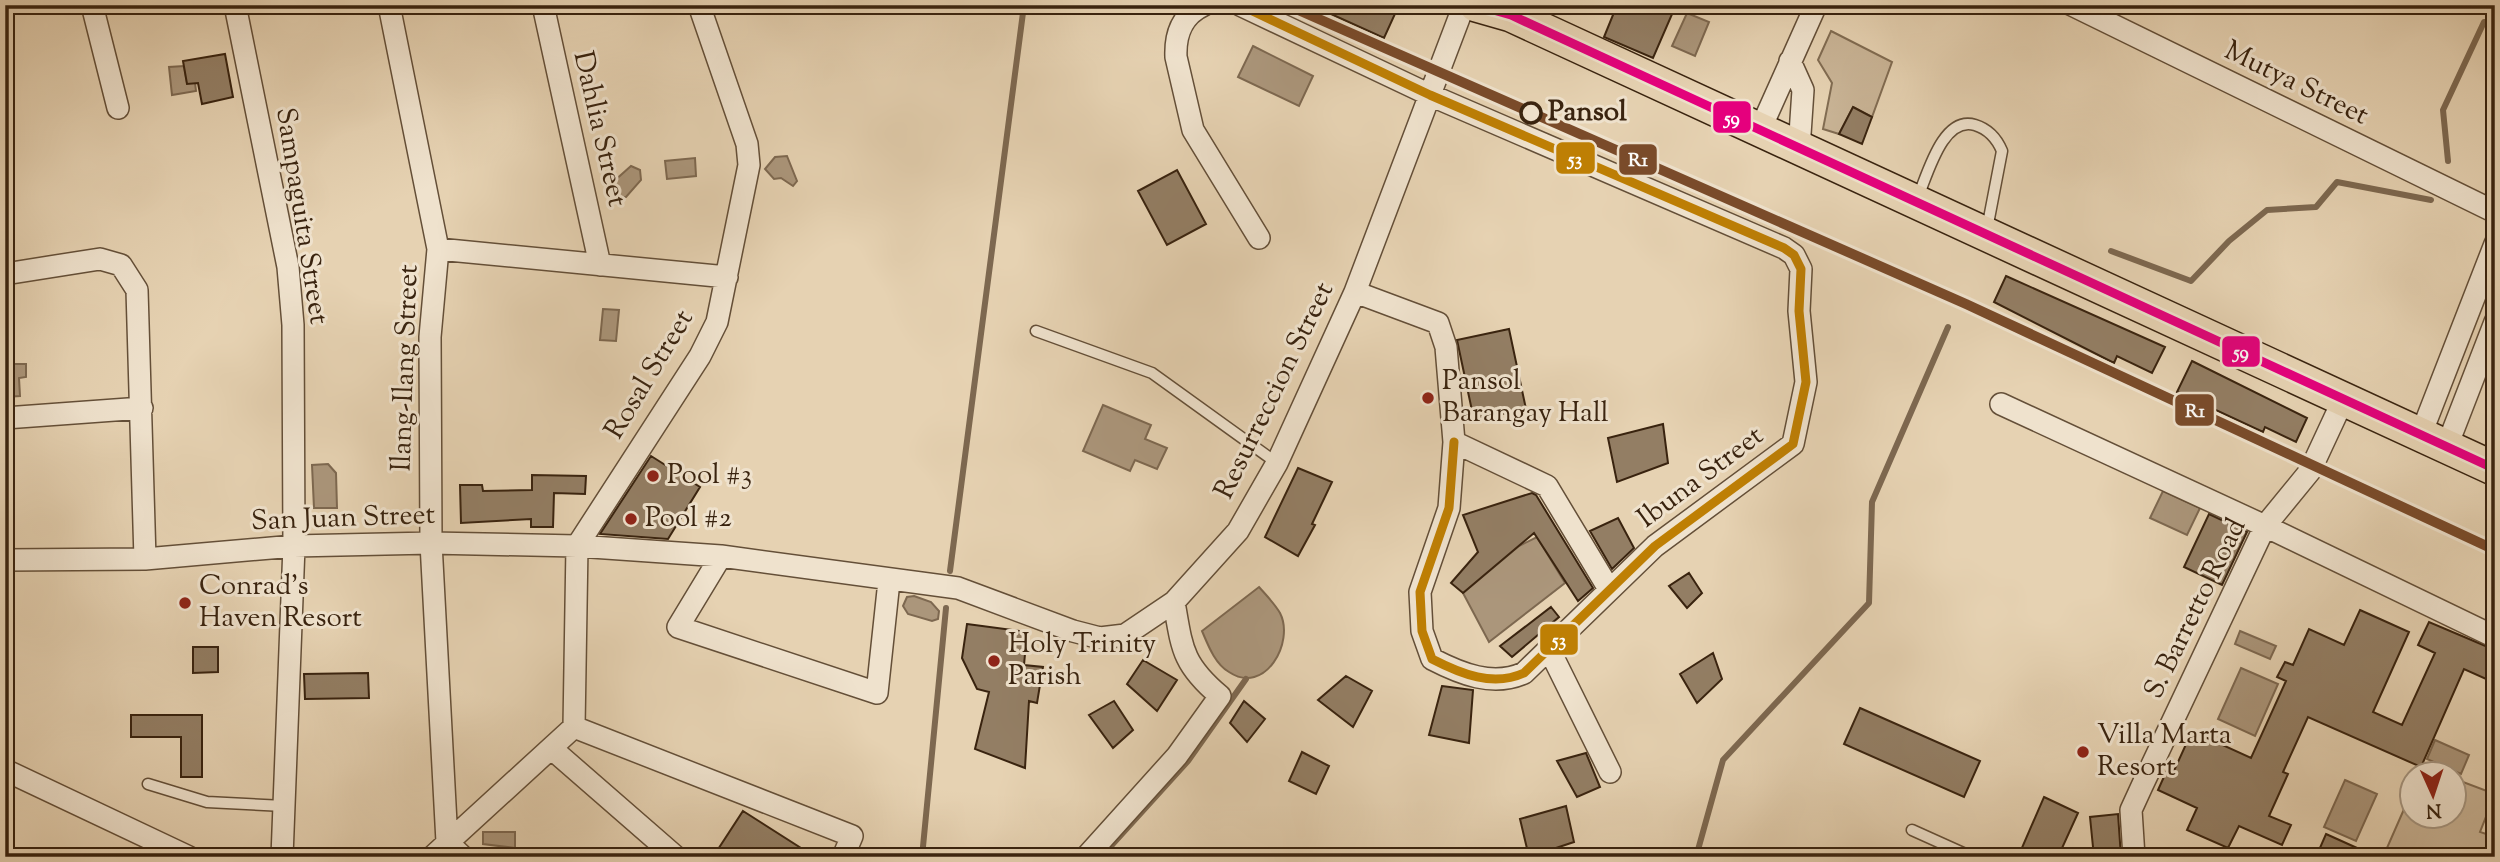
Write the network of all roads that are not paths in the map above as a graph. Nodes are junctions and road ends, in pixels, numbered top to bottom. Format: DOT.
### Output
graph roads {
  1 [pos="92,5"];
  2 [pos="235,5"];
  3 [pos="389,5"];
  4 [pos="543,5"];
  5 [pos="699,5"];
  6 [pos="1204,5"];
  7 [pos="1240,5"];
  8 [pos="1464,5"];
  9 [pos="1476,5"];
  10 [pos="1816,5"];
  11 [pos="2072,5"];
  12 [pos="1790,61"];
  13 [pos="1430,95"];
  14 [pos="118,108"];
  15 [pos="1760,130"];
  16 [pos="1799,149"];
  17 [pos="1915,202"];
  18 [pos="2495,212"];
  19 [pos="1986,235"];
  20 [pos="1259,239"];
  21 [pos="2495,244"];
  22 [pos="438,249"];
  23 [pos="600,265"];
  24 [pos="5,274"];
  25 [pos="727,277"];
  26 [pos="1355,292"];
  27 [pos="2495,322"];
  28 [pos="1036,331"];
  29 [pos="2344,398"];
  30 [pos="2001,404"];
  31 [pos="142,408"];
  32 [pos="5,418"];
  33 [pos="2434,440"];
  34 [pos="1454,442"];
  35 [pos="1277,463"];
  36 [pos="2495,469"];
  37 [pos="2265,526"];
  38 [pos="431,542"];
  39 [pos="294,546"];
  40 [pos="577,546"];
  41 [pos="721,556"];
  42 [pos="145,559"];
  43 [pos="5,560"];
  44 [pos="889,580"];
  45 [pos="958,588"];
  46 [pos="1609,589"];
  47 [pos="1174,602"];
  48 [pos="2495,637"];
  49 [pos="1549,649"];
  50 [pos="574,727"];
  51 [pos="552,749"];
  52 [pos="5,770"];
  53 [pos="1610,772"];
  54 [pos="148,784"];
  55 [pos="284,806"];
  56 [pos="1912,830"];
  57 [pos="440,849"];
  58 [pos="189,857"];
  59 [pos="282,857"];
  60 [pos="463,857"];
  61 [pos="676,857"];
  62 [pos="843,857"];
  63 [pos="1086,857"];
  64 [pos="1972,857"];
  65 [pos="2134,857"];
  1 -- 14 [label="street"];
  2 -- 39 [label="street, Sampaguita Street"];
  3 -- 22 [label="street, Ilang-Ilang Street"];
  4 -- 23 [label="street, Dahlia Street"];
  5 -- 25 [label="street, Rosal Street"];
  6 -- 20 [label="street"];
  7 -- 13 [label="street, Ibuna Street"];
  8 -- 13 [label="street, Resurreccion Street"];
  9 -- 15 [label="main road"];
  10 -- 12 [label="street"];
  11 -- 18 [label="street, Mutya Street"];
  12 -- 15 [label="street"];
  12 -- 16 [label="street"];
  13 -- 26 [label="street, Resurreccion Street"];
  13 -- 46 [label="street, Ibuna Street"];
  15 -- 16 [label="main road"];
  16 -- 17 [label="main road"];
  17 -- 19 [label="main road"];
  17 -- 19 [label="lane"];
  19 -- 29 [label="main road"];
  21 -- 33 [label="street"];
  22 -- 23 [label="street"];
  22 -- 38 [label="street, Ilang-Ilang Street"];
  23 -- 25 [label="street"];
  24 -- 31 [label="street"];
  25 -- 40 [label="street, Rosal Street"];
  26 -- 34 [label="street"];
  26 -- 35 [label="street, Resurreccion Street"];
  27 -- 33 [label="street"];
  28 -- 35 [label="lane"];
  29 -- 33 [label="main road"];
  29 -- 37 [label="street, S. Barretto Road"];
  30 -- 37 [label="street"];
  31 -- 32 [label="street"];
  31 -- 42 [label="street"];
  33 -- 36 [label="main road"];
  34 -- 46 [label="street"];
  34 -- 49 [label="street, Ibuna Street"];
  35 -- 47 [label="street, Resurreccion Street"];
  37 -- 48 [label="street"];
  37 -- 65 [label="street, S. Barretto Road"];
  38 -- 39 [label="street, San Juan Street"];
  38 -- 40 [label="street, San Juan Street"];
  38 -- 57 [label="street, Ilang-Ilang Street"];
  39 -- 42 [label="street, San Juan Street"];
  39 -- 55 [label="street, Sampaguita Street"];
  40 -- 41 [label="street, San Juan Street"];
  40 -- 50 [label="street"];
  41 -- 44 [label="street, San Juan Street"];
  41 -- 44 [label="street"];
  42 -- 43 [label="street, San Juan Street"];
  44 -- 45 [label="street, San Juan Street"];
  45 -- 47 [label="street, Resurreccion Street"];
  46 -- 49 [label="street, Ibuna Street"];
  47 -- 63 [label="street"];
  49 -- 53 [label="street"];
  50 -- 51 [label="street"];
  50 -- 62 [label="street"];
  51 -- 57 [label="street"];
  51 -- 61 [label="street"];
  52 -- 58 [label="street"];
  54 -- 55 [label="lane"];
  55 -- 59 [label="street, Sampaguita Street"];
  56 -- 64 [label="lane"];
  57 -- 60 [label="street"];
}
